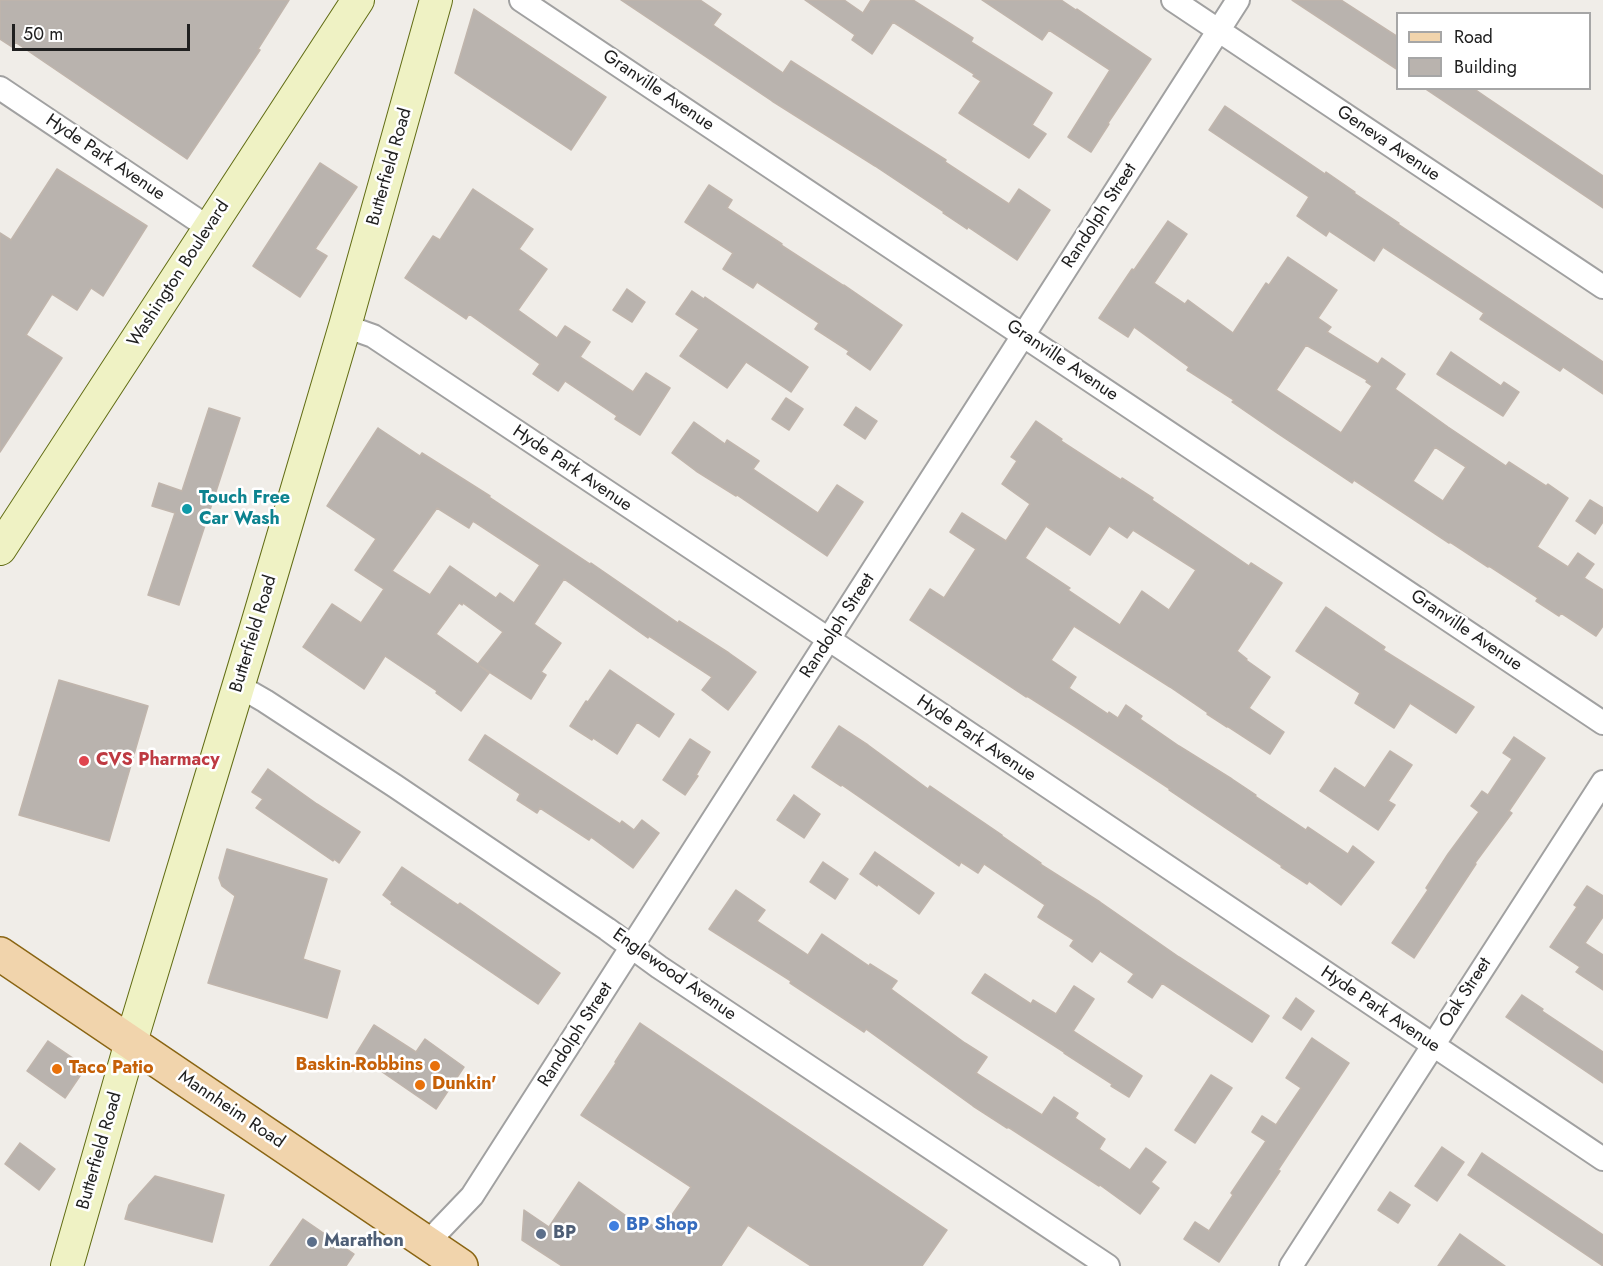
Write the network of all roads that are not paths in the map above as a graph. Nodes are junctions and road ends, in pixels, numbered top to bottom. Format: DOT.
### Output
graph roads {
  1 [pos="358,0"];
  2 [pos="436,0"];
  3 [pos="521,0"];
  4 [pos="1173,0"];
  5 [pos="1238,0"];
  6 [pos="1219,30"];
  7 [pos="0,88"];
  8 [pos="209,228"];
  9 [pos="1603,287"];
  10 [pos="345,326"];
  11 [pos="1024,336"];
  12 [pos="0,549"];
  13 [pos="829,640"];
  14 [pos="238,686"];
  15 [pos="1603,723"];
  16 [pos="1603,782"];
  17 [pos="632,947"];
  18 [pos="0,954"];
  19 [pos="131,1042"];
  20 [pos="1433,1045"];
  21 [pos="1603,1159"];
  22 [pos="427,1243"];
  23 [pos="67,1266"];
  24 [pos="461,1266"];
  25 [pos="1108,1266"];
  26 [pos="1292,1266"];
  1 -- 8 [label="main road, Washington Boulevard"];
  2 -- 10 [label="main road, Butterfield Road"];
  3 -- 11 [label="street, Granville Avenue"];
  4 -- 6 [label="street, Geneva Avenue"];
  5 -- 6 [label="street, Randolph Street"];
  6 -- 9 [label="street, Geneva Avenue"];
  6 -- 11 [label="street, Randolph Street"];
  7 -- 8 [label="street, Hyde Park Avenue"];
  8 -- 12 [label="main road, Washington Boulevard"];
  10 -- 13 [label="street, Hyde Park Avenue"];
  10 -- 14 [label="main road, Butterfield Road"];
  11 -- 13 [label="street, Randolph Street"];
  11 -- 15 [label="street, Granville Avenue"];
  13 -- 17 [label="street, Randolph Street"];
  13 -- 20 [label="street, Hyde Park Avenue"];
  14 -- 17 [label="street, Englewood Avenue"];
  14 -- 19 [label="main road, Butterfield Road"];
  16 -- 20 [label="street, Oak Street"];
  17 -- 22 [label="street, Randolph Street"];
  17 -- 25 [label="street, Englewood Avenue"];
  18 -- 19 [label="main road, Mannheim Road"];
  19 -- 22 [label="main road, Mannheim Road"];
  19 -- 23 [label="main road, Butterfield Road"];
  20 -- 21 [label="street, Hyde Park Avenue"];
  20 -- 26 [label="street, Oak Street"];
  22 -- 24 [label="main road, Mannheim Road"];
}
